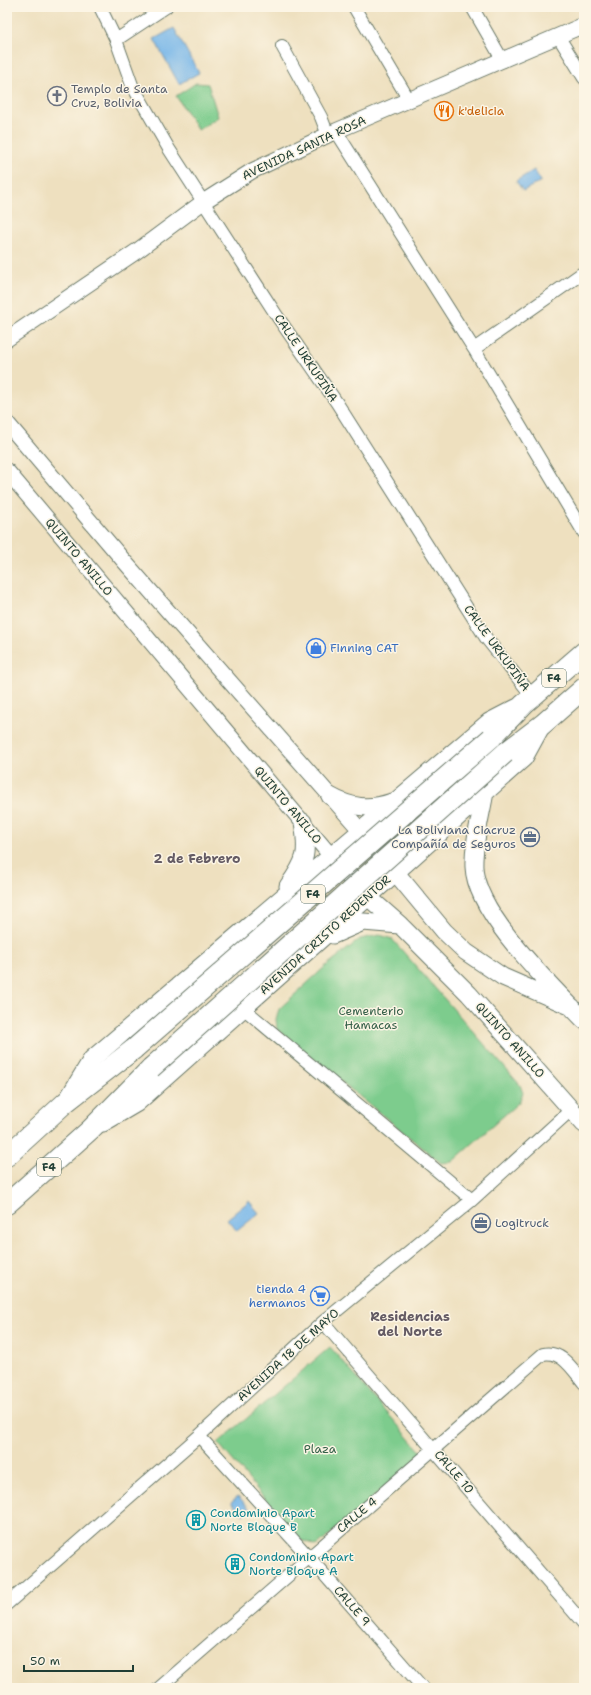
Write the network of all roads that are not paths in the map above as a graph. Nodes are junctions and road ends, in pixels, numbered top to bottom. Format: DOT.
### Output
graph roads {
  1 [pos="100,7"];
  2 [pos="166,7"];
  3 [pos="354,7"];
  4 [pos="472,7"];
  5 [pos="584,25"];
  6 [pos="558,36"];
  7 [pos="116,40"];
  8 [pos="282,46"];
  9 [pos="504,61"];
  10 [pos="584,78"];
  11 [pos="409,100"];
  12 [pos="332,133"];
  13 [pos="203,202"];
  14 [pos="584,272"];
  15 [pos="7,339"];
  16 [pos="474,349"];
  17 [pos="7,423"];
  18 [pos="7,471"];
  19 [pos="584,533"];
  20 [pos="584,652"];
  21 [pos="584,688"];
  22 [pos="528,701"];
  23 [pos="543,724"];
  24 [pos="486,792"];
  25 [pos="330,796"];
  26 [pos="398,800"];
  27 [pos="303,822"];
  28 [pos="361,831"];
  29 [pos="434,838"];
  30 [pos="331,856"];
  31 [pos="396,873"];
  32 [pos="368,897"];
  33 [pos="273,906"];
  34 [pos="400,924"];
  35 [pos="312,946"];
  36 [pos="572,1007"];
  37 [pos="243,1008"];
  38 [pos="584,1020"];
  39 [pos="66,1102"];
  40 [pos="572,1109"];
  41 [pos="584,1124"];
  42 [pos="90,1130"];
  43 [pos="7,1156"];
  44 [pos="472,1200"];
  45 [pos="7,1204"];
  46 [pos="323,1322"];
  47 [pos="584,1383"];
  48 [pos="199,1436"];
  49 [pos="435,1449"];
  50 [pos="308,1556"];
  51 [pos="7,1604"];
  52 [pos="584,1624"];
  53 [pos="421,1687"];
  54 [pos="159,1688"];
  1 -- 7 [label="street, CALLE URKUPIÑA"];
  2 -- 7 [label="street"];
  3 -- 11 [label="street"];
  4 -- 9 [label="street"];
  5 -- 6 [label="street, AVENIDA SANTA ROSA"];
  6 -- 9 [label="street, AVENIDA SANTA ROSA"];
  6 -- 10 [label="street"];
  7 -- 13 [label="street, CALLE URKUPIÑA"];
  8 -- 12 [label="street"];
  9 -- 11 [label="street, AVENIDA SANTA ROSA"];
  11 -- 12 [label="street, AVENIDA SANTA ROSA"];
  12 -- 13 [label="street, AVENIDA SANTA ROSA"];
  12 -- 16 [label="street"];
  13 -- 15 [label="street, AVENIDA SANTA ROSA"];
  13 -- 22 [label="street, CALLE URKUPIÑA"];
  14 -- 16 [label="street"];
  16 -- 19 [label="street"];
  17 -- 25 [label="street"];
  18 -- 27 [label="street, QUINTO ANILLO"];
  20 -- 22 [label="highway, F4"];
  21 -- 23 [label="highway, AVENIDA CRISTO REDENTOR / F4"];
  22 -- 26 [label="main road"];
  22 -- 39 [label="highway, F4, bridge"];
  23 -- 24 [label="main road, AVENIDA CRISTO REDENTOR"];
  23 -- 42 [label="highway, AVENIDA CRISTO REDENTOR / F4, bridge"];
  24 -- 29 [label="main road, AVENIDA CRISTO REDENTOR"];
  24 -- 36 [label="main road"];
  25 -- 26 [label="main road"];
  25 -- 28 [label="street"];
  26 -- 28 [label="main road"];
  26 -- 29 [label="main road"];
  27 -- 30 [label="street, QUINTO ANILLO"];
  27 -- 33 [label="main road"];
  28 -- 30 [label="main road"];
  28 -- 31 [label="main road"];
  29 -- 31 [label="main road, AVENIDA CRISTO REDENTOR"];
  30 -- 32 [label="main road, QUINTO ANILLO"];
  30 -- 33 [label="main road"];
  31 -- 32 [label="main road, AVENIDA CRISTO REDENTOR"];
  31 -- 36 [label="main road"];
  32 -- 34 [label="main road, QUINTO ANILLO"];
  32 -- 35 [label="main road, AVENIDA CRISTO REDENTOR"];
  33 -- 35 [label="main road"];
  33 -- 39 [label="main road"];
  34 -- 35 [label="main road"];
  34 -- 40 [label="main road, QUINTO ANILLO"];
  35 -- 37 [label="main road, AVENIDA CRISTO REDENTOR"];
  36 -- 38 [label="main road"];
  37 -- 42 [label="main road, AVENIDA CRISTO REDENTOR"];
  37 -- 44 [label="street"];
  39 -- 43 [label="highway, F4"];
  40 -- 41 [label="main road, QUINTO ANILLO"];
  40 -- 44 [label="street, AVENIDA 18 DE MAYO"];
  42 -- 45 [label="highway, AVENIDA CRISTO REDENTOR / F4"];
  44 -- 46 [label="street, AVENIDA 18 DE MAYO"];
  46 -- 48 [label="street, AVENIDA 18 DE MAYO"];
  46 -- 49 [label="street, CALLE 10"];
  47 -- 49 [label="street, CALLE 4"];
  48 -- 50 [label="street, CALLE 9"];
  48 -- 51 [label="street, AVENIDA 18 DE MAYO"];
  49 -- 50 [label="street, CALLE 4"];
  49 -- 52 [label="street, CALLE 10"];
  50 -- 53 [label="street, CALLE 9"];
  50 -- 54 [label="street, CALLE 4"];
}
